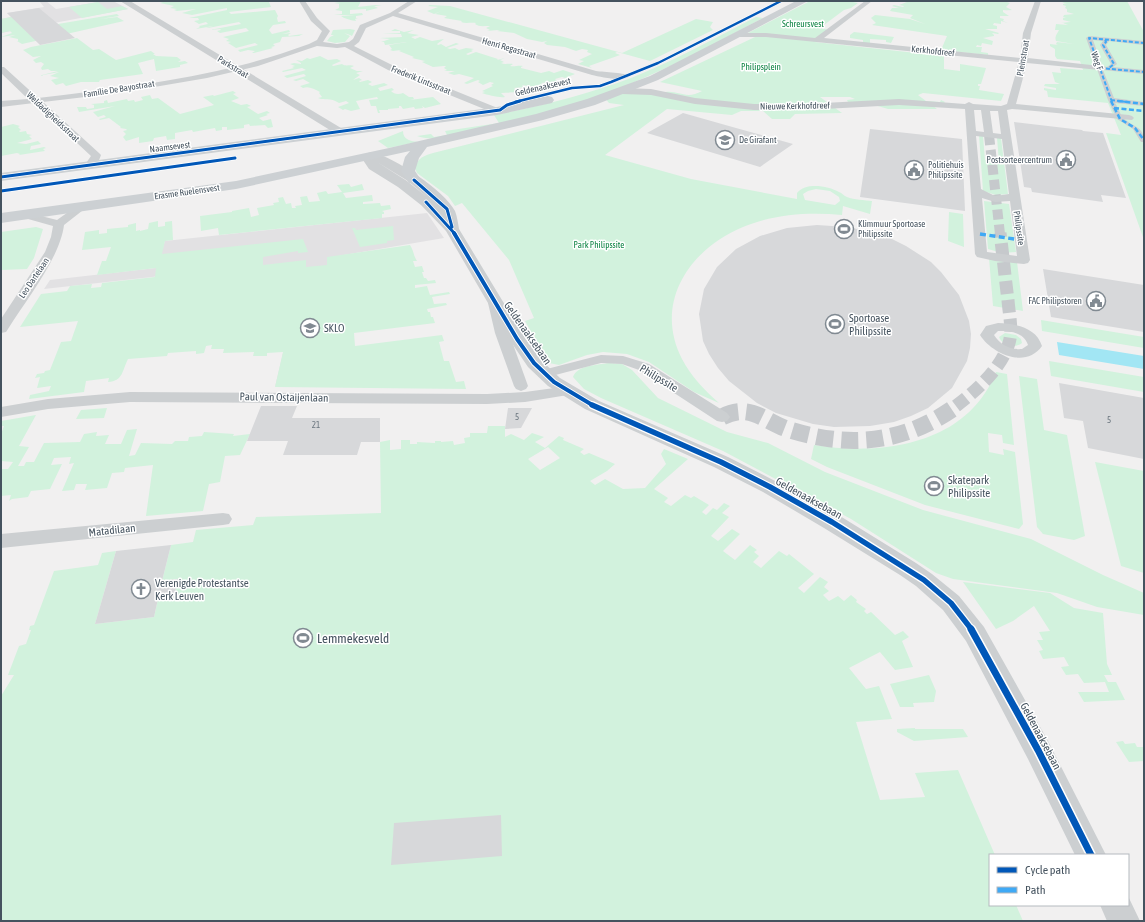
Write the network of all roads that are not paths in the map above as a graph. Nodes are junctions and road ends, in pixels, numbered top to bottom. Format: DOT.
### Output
graph roads {
  1 [pos="124,1"];
  2 [pos="302,1"];
  3 [pos="414,1"];
  4 [pos="781,1"];
  5 [pos="803,1"];
  6 [pos="869,1"];
  7 [pos="1038,1"];
  8 [pos="392,14"];
  9 [pos="751,28"];
  10 [pos="738,35"];
  11 [pos="766,35"];
  12 [pos="817,40"];
  13 [pos="1105,40"];
  14 [pos="1144,43"];
  15 [pos="316,44"];
  16 [pos="347,46"];
  17 [pos="1024,60"];
  18 [pos="1100,68"];
  19 [pos="1109,68"];
  20 [pos="1,69"];
  21 [pos="236,69"];
  22 [pos="1144,72"];
  23 [pos="626,76"];
  24 [pos="654,78"];
  25 [pos="622,91"];
  26 [pos="36,100"];
  27 [pos="1111,100"];
  28 [pos="1,104"];
  29 [pos="787,104"];
  30 [pos="1144,104"];
  31 [pos="969,105"];
  32 [pos="1011,106"];
  33 [pos="985,107"];
  34 [pos="1114,108"];
  35 [pos="1002,109"];
  36 [pos="496,111"];
  37 [pos="1144,111"];
  38 [pos="1119,117"];
  39 [pos="1129,118"];
  40 [pos="418,122"];
  41 [pos="1135,128"];
  42 [pos="1144,129"];
  43 [pos="972,133"];
  44 [pos="989,135"];
  45 [pos="1006,137"];
  46 [pos="293,139"];
  47 [pos="1144,140"];
  48 [pos="428,144"];
  49 [pos="357,145"];
  50 [pos="309,155"];
  51 [pos="89,166"];
  52 [pos="1,177"];
  53 [pos="414,180"];
  54 [pos="236,185"];
  55 [pos="976,191"];
  56 [pos="1014,196"];
  57 [pos="82,207"];
  58 [pos="25,215"];
  59 [pos="1,218"];
  60 [pos="59,224"];
  61 [pos="452,229"];
  62 [pos="494,303"];
  63 [pos="1,329"];
  64 [pos="544,374"];
  65 [pos="521,386"];
  66 [pos="568,392"];
  67 [pos="1,412"];
  68 [pos="722,417"];
  69 [pos="223,519"];
  70 [pos="1,541"];
  71 [pos="1090,854"];
  72 [pos="1116,906"];
  73 [pos="1124,921"];
  1 -- 21 [label="street, Parkstraat"];
  2 -- 15 [label="street"];
  3 -- 8 [label="street"];
  4 -- 23 [label="main road, Geldenaaksevest"];
  5 -- 9 [label="main road"];
  6 -- 12 [label="street"];
  7 -- 17 [label="street, Pleinstraat"];
  8 -- 16 [label="street"];
  8 -- 23 [label="street, Henri Regastraat"];
  9 -- 10 [label="main road"];
  9 -- 11 [label="street, Kerkhofdreef"];
  10 -- 11 [label="street, Kerkhofdreef"];
  10 -- 24 [label="main road"];
  11 -- 12 [label="street, Kerkhofdreef"];
  12 -- 17 [label="street, Kerkhofdreef"];
  13 -- 14 [label="street, Weg F"];
  13 -- 18 [label="street, Weg F"];
  13 -- 19 [label="street"];
  15 -- 16 [label="street, Frederik Lintsstraat"];
  15 -- 21 [label="street, Familie De Bayostraat"];
  16 -- 36 [label="street, Frederik Lintsstraat"];
  17 -- 18 [label="street, Kerkhofdreef"];
  17 -- 32 [label="street, Pleinstraat"];
  18 -- 19 [label="street"];
  18 -- 27 [label="street, Weg F"];
  19 -- 22 [label="street"];
  20 -- 26 [label="street, Weldadigheidsstraat"];
  21 -- 26 [label="street, Familie De Bayostraat"];
  21 -- 49 [label="street, Parkstraat"];
  23 -- 36 [label="main road, Geldenaaksevest"];
  24 -- 25 [label="main road"];
  24 -- 29 [label="street, Nieuwe Kerkhofdreef"];
  25 -- 29 [label="street, Nieuwe Kerkhofdreef"];
  25 -- 48 [label="main road"];
  26 -- 28 [label="street, Familie De Bayostraat"];
  26 -- 51 [label="street, Weldadigheidsstraat"];
  27 -- 30 [label="street"];
  27 -- 34 [label="street, Weg F"];
  29 -- 31 [label="street, Nieuwe Kerkhofdreef"];
  31 -- 33 [label="street, Nieuwe Kerkhofdreef"];
  31 -- 43 [label="street"];
  32 -- 35 [label="street"];
  32 -- 38 [label="street"];
  33 -- 35 [label="street, Nieuwe Kerkhofdreef"];
  33 -- 44 [label="street"];
  34 -- 37 [label="street"];
  34 -- 38 [label="street, Weg F"];
  35 -- 45 [label="street, Philipssite"];
  36 -- 40 [label="main road, Geldenaaksevest"];
  38 -- 39 [label="street"];
  38 -- 41 [label="street, Weg F"];
  40 -- 48 [label="main road"];
  40 -- 49 [label="main road"];
  40 -- 49 [label="main road, Geldenaaksevest"];
  41 -- 42 [label="street, Weg F"];
  41 -- 47 [label="street, Weg F"];
  43 -- 44 [label="street"];
  43 -- 55 [label="street"];
  44 -- 45 [label="street"];
  45 -- 56 [label="street, Philipssite"];
  46 -- 49 [label="main road, Naamsevest"];
  46 -- 50 [label="main road"];
  46 -- 51 [label="main road, Naamsevest"];
  48 -- 49 [label="main road"];
  48 -- 53 [label="main road"];
  49 -- 50 [label="main road"];
  49 -- 53 [label="street, Geldenaaksebaan"];
  49 -- 54 [label="main road, Erasme Ruelensvest"];
  49 -- 61 [label="street, Geldenaaksebaan"];
  50 -- 54 [label="main road"];
  51 -- 52 [label="main road, Naamsevest"];
  53 -- 61 [label="street, Geldenaaksebaan"];
  54 -- 57 [label="main road, Erasme Ruelensvest"];
  55 -- 56 [label="street, Philipssite"];
  55 -- 56 [label="street, Philipssite"];
  57 -- 58 [label="main road, Erasme Ruelensvest"];
  57 -- 60 [label="street"];
  58 -- 59 [label="main road, Erasme Ruelensvest"];
  58 -- 60 [label="street"];
  60 -- 63 [label="street, Leo Dartelaan"];
  61 -- 62 [label="street, Geldenaaksebaan"];
  62 -- 64 [label="street, Geldenaaksebaan"];
  62 -- 65 [label="street, Geldenaaksebaan"];
  64 -- 66 [label="street, Geldenaaksebaan"];
  64 -- 68 [label="street, Philipssite"];
  66 -- 67 [label="street, Paul van Ostaijenlaan"];
  66 -- 71 [label="street, Geldenaaksebaan"];
  69 -- 70 [label="street, Matadilaan"];
  72 -- 73 [label="street"];
}
